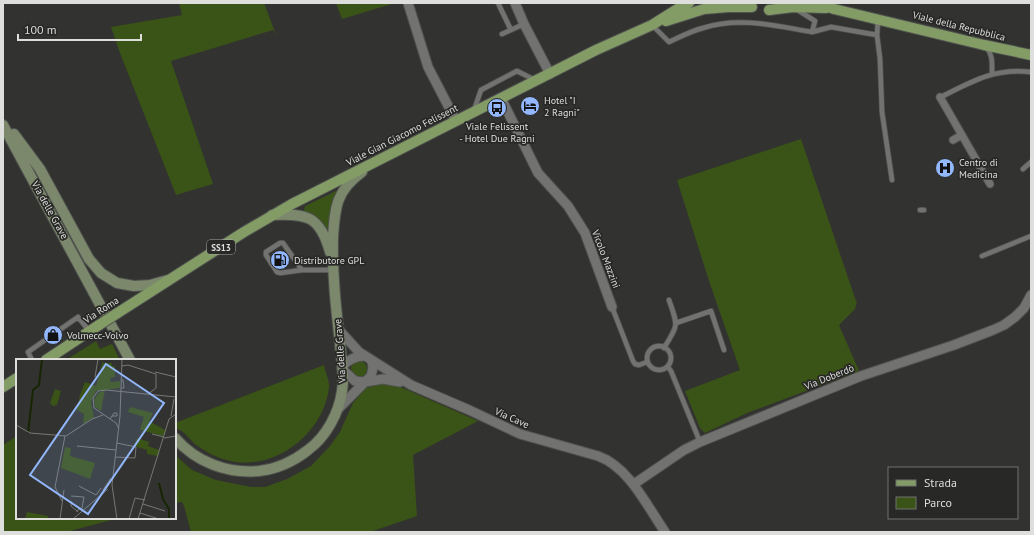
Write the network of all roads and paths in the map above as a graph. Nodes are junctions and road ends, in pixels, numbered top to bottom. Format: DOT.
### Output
graph roads {
  1 [pos="408,3"];
  2 [pos="498,3"];
  3 [pos="514,3"];
  4 [pos="780,3"];
  5 [pos="819,3"];
  6 [pos="685,5"];
  7 [pos="750,5"];
  8 [pos="793,7"];
  9 [pos="834,9"];
  10 [pos="769,10"];
  11 [pos="878,19"];
  12 [pos="524,24"];
  13 [pos="652,25"];
  14 [pos="511,30"];
  15 [pos="812,32"];
  16 [pos="502,34"];
  17 [pos="877,35"];
  18 [pos="984,45"];
  19 [pos="1031,55"];
  20 [pos="1031,72"];
  21 [pos="550,74"];
  22 [pos="992,74"];
  23 [pos="537,80"];
  24 [pos="501,98"];
  25 [pos="939,98"];
  26 [pos="474,112"];
  27 [pos="3,120"];
  28 [pos="456,122"];
  29 [pos="3,125"];
  30 [pos="6,134"];
  31 [pos="962,135"];
  32 [pos="953,140"];
  33 [pos="375,162"];
  34 [pos="1030,164"];
  35 [pos="1023,169"];
  36 [pos="892,180"];
  37 [pos="990,184"];
  38 [pos="272,215"];
  39 [pos="1031,236"];
  40 [pos="982,256"];
  41 [pos="333,266"];
  42 [pos="302,270"];
  43 [pos="170,279"];
  44 [pos="1031,295"];
  45 [pos="669,300"];
  46 [pos="612,307"];
  47 [pos="676,323"];
  48 [pos="338,330"];
  49 [pos="90,332"];
  50 [pos="664,348"];
  51 [pos="724,350"];
  52 [pos="32,359"];
  53 [pos="48,359"];
  54 [pos="129,359"];
  55 [pos="368,359"];
  56 [pos="647,362"];
  57 [pos="668,367"];
  58 [pos="342,368"];
  59 [pos="16,379"];
  60 [pos="365,382"];
  61 [pos="411,385"];
  62 [pos="3,388"];
  63 [pos="338,409"];
  64 [pos="176,439"];
  65 [pos="700,442"];
  66 [pos="634,484"];
  67 [pos="665,532"];
  1 -- 28 [label="street"];
  2 -- 14 [label="lane"];
  3 -- 12 [label="street"];
  4 -- 10 [label="main road"];
  5 -- 9 [label="main road"];
  6 -- 13 [label="main road, Viale Gian Giacomo Felissent"];
  7 -- 10 [label="main road, Viale Gian Giacomo Felissent"];
  7 -- 13 [label="main road, Viale Gian Giacomo Felissent"];
  8 -- 9 [label="main road, Viale Gian Giacomo Felissent"];
  8 -- 10 [label="main road, Viale Gian Giacomo Felissent"];
  8 -- 15 [label="lane"];
  9 -- 11 [label="main road, Viale della Repubblica"];
  11 -- 17 [label="lane"];
  11 -- 18 [label="main road, Viale della Repubblica"];
  12 -- 14 [label="lane"];
  12 -- 21 [label="street"];
  13 -- 15 [label="lane"];
  13 -- 21 [label="main road, Viale Gian Giacomo Felissent / SS13"];
  14 -- 16 [label="lane"];
  15 -- 17 [label="lane"];
  17 -- 36 [label="lane"];
  18 -- 19 [label="main road, Viale della Repubblica"];
  18 -- 22 [label="lane"];
  20 -- 22 [label="lane"];
  21 -- 23 [label="main road, Viale Gian Giacomo Felissent / SS13"];
  22 -- 25 [label="lane"];
  23 -- 24 [label="main road, Viale Gian Giacomo Felissent / SS13"];
  23 -- 26 [label="lane"];
  24 -- 26 [label="main road, Viale Gian Giacomo Felissent / SS13"];
  24 -- 46 [label="street, Vicolo Mazzini"];
  25 -- 31 [label="street"];
  26 -- 28 [label="main road, Viale Gian Giacomo Felissent / SS13"];
  27 -- 43 [label="main road"];
  28 -- 33 [label="main road, Viale Gian Giacomo Felissent / SS13"];
  29 -- 30 [label="main road, Via delle Grave"];
  30 -- 54 [label="main road, Via delle Grave"];
  31 -- 32 [label="street"];
  31 -- 37 [label="street"];
  33 -- 38 [label="main road, Viale Gian Giacomo Felissent / SS13"];
  33 -- 41 [label="main road, Via delle Grave"];
  34 -- 35 [label="lane"];
  38 -- 41 [label="main road, Via delle Grave"];
  38 -- 43 [label="main road, Viale Gian Giacomo Felissent / SS13"];
  39 -- 40 [label="lane"];
  41 -- 42 [label="lane"];
  41 -- 48 [label="main road, Via delle Grave"];
  42 -- 42 [label="lane"];
  43 -- 49 [label="main road, Via Roma, bridge"];
  44 -- 65 [label="street, Via Doberdò"];
  45 -- 47 [label="lane"];
  46 -- 56 [label="lane"];
  47 -- 50 [label="lane"];
  47 -- 51 [label="lane"];
  48 -- 55 [label="street, Via Cave"];
  48 -- 58 [label="main road, Via delle Grave"];
  49 -- 52 [label="lane"];
  49 -- 53 [label="main road, Via Roma"];
  50 -- 56 [label="lane"];
  50 -- 57 [label="lane"];
  55 -- 58 [label="street"];
  55 -- 60 [label="street"];
  55 -- 61 [label="street, Via Cave"];
  56 -- 57 [label="lane"];
  57 -- 65 [label="lane"];
  58 -- 60 [label="street"];
  58 -- 63 [label="main road, Via delle Grave"];
  59 -- 62 [label="main road"];
  60 -- 61 [label="street"];
  60 -- 63 [label="street"];
  61 -- 66 [label="street, Via Cave"];
  63 -- 64 [label="main road, Via delle Grave"];
  65 -- 66 [label="street, Via Doberdò"];
  66 -- 67 [label="street, Via Cave"];
}
